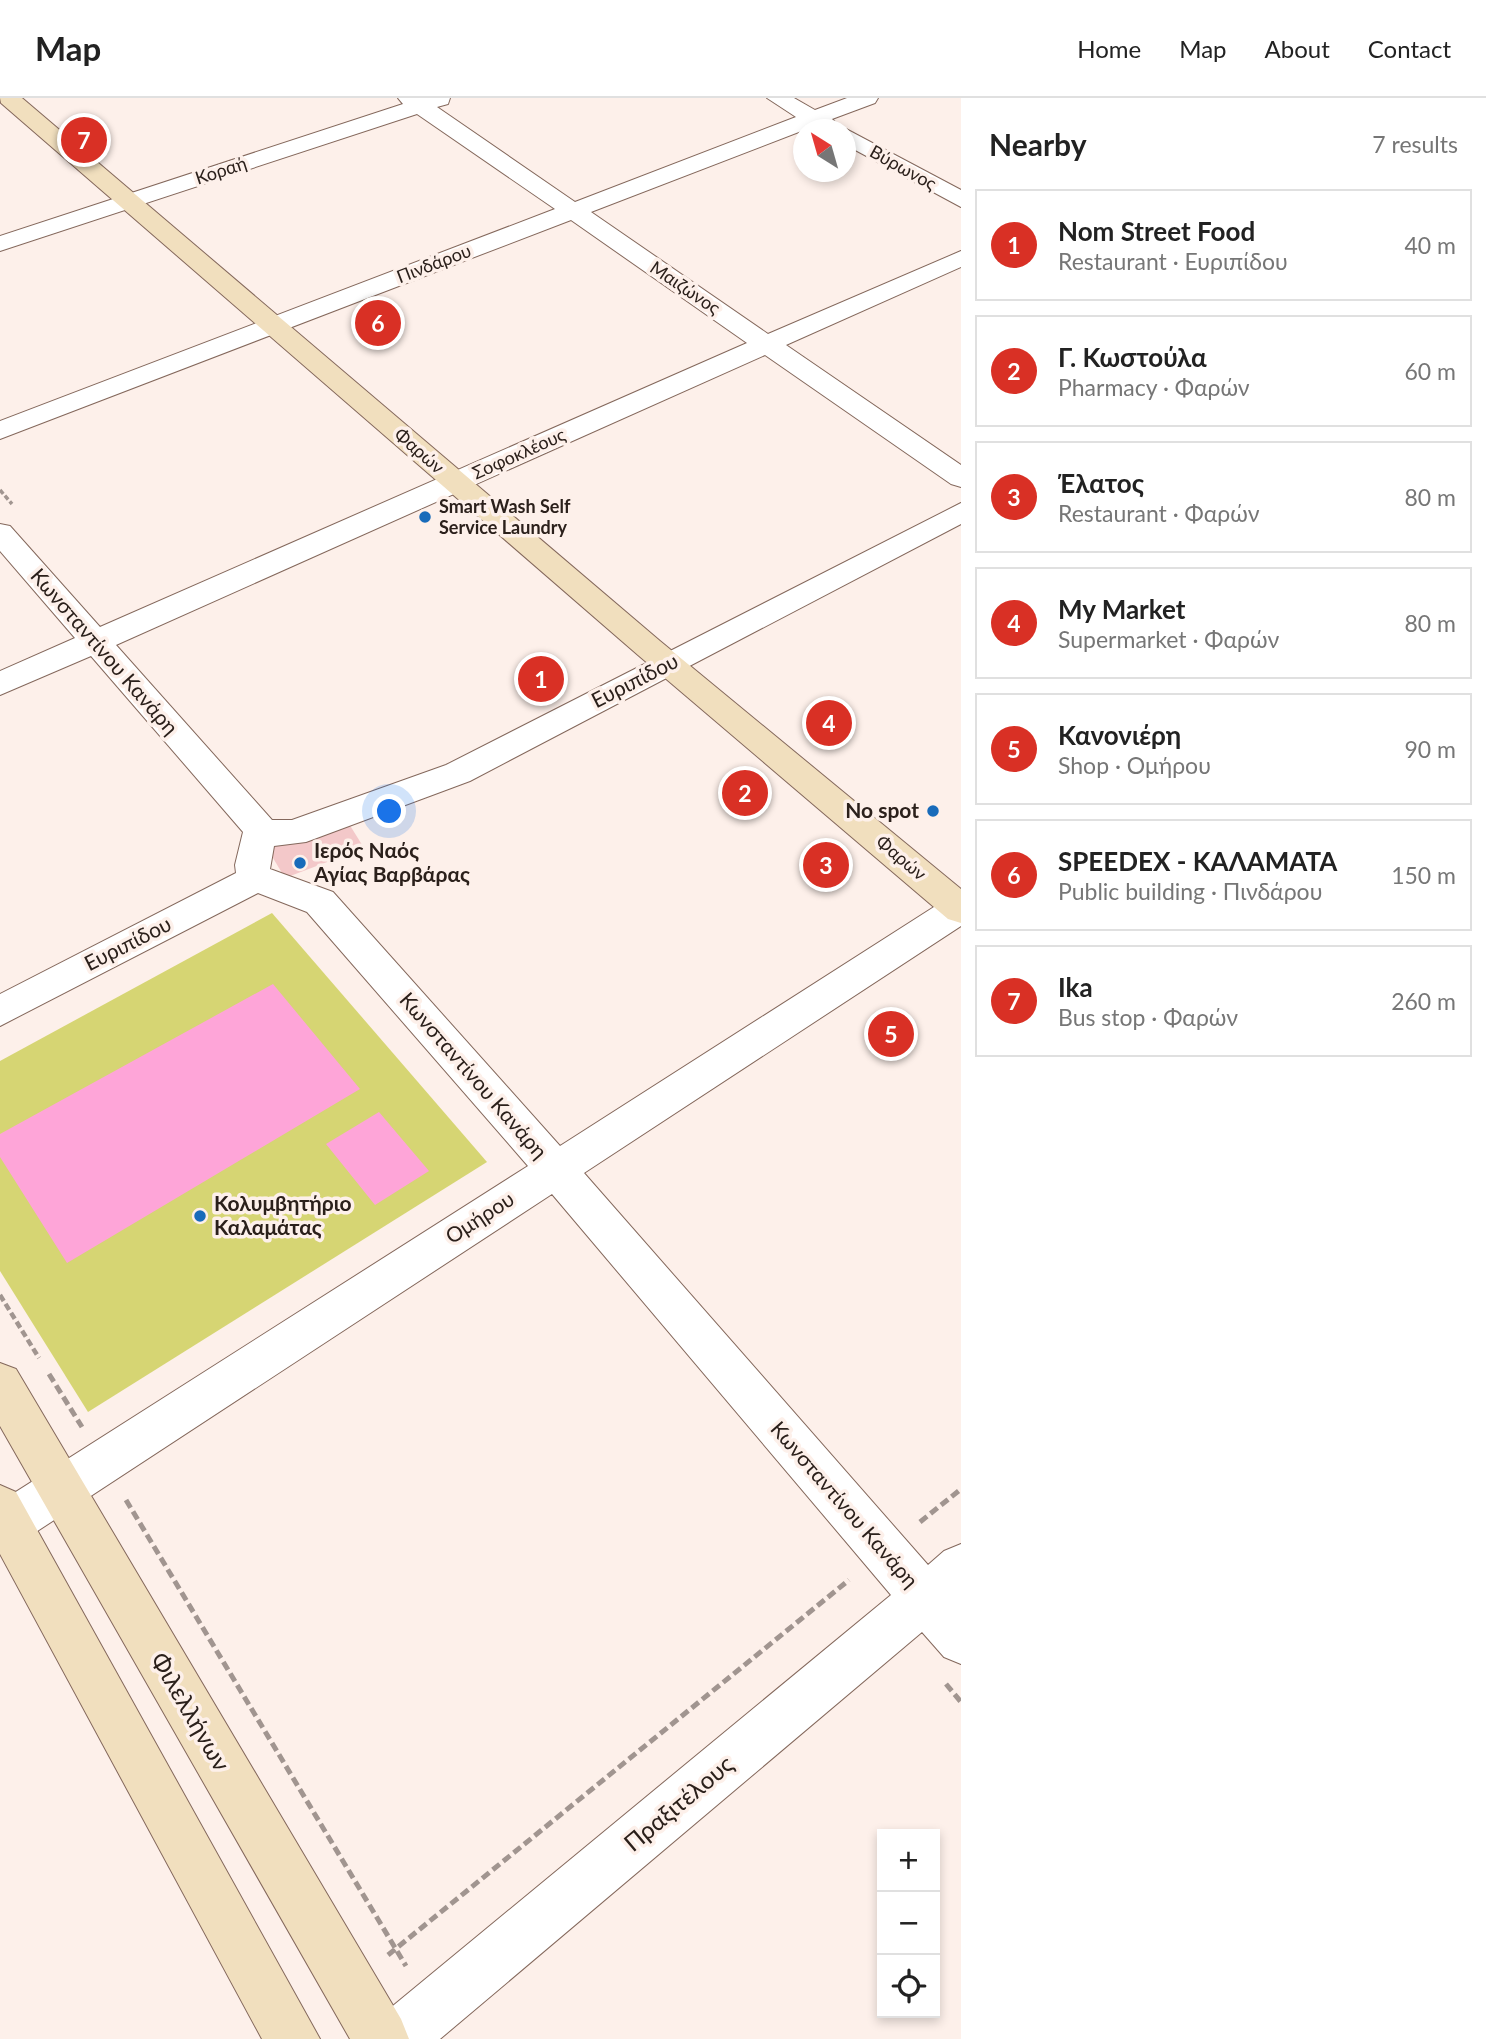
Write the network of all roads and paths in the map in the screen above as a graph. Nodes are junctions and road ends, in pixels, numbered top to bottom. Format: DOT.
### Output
graph roads {
  1 [pos="9,98"];
  2 [pos="778,98"];
  3 [pos="867,98"];
  4 [pos="424,100"];
  5 [pos="815,119"];
  6 [pos="832,119"];
  7 [pos="793,135"];
  8 [pos="856,142"];
  9 [pos="961,200"];
  10 [pos="130,201"];
  11 [pos="573,211"];
  12 [pos="0,244"];
  13 [pos="961,258"];
  14 [pos="275,325"];
  15 [pos="767,344"];
  16 [pos="0,430"];
  17 [pos="961,478"];
  18 [pos="455,482"];
  19 [pos="961,512"];
  20 [pos="0,533"];
  21 [pos="96,642"];
  22 [pos="668,664"];
  23 [pos="0,684"];
  24 [pos="261,830"];
  25 [pos="257,878"];
  26 [pos="961,908"];
  27 [pos="0,1011"];
  28 [pos="556,1170"];
  29 [pos="0,1295"];
  30 [pos="0,1384"];
  31 [pos="103,1462"];
  32 [pos="61,1489"];
  33 [pos="961,1489"];
  34 [pos="3,1520"];
  35 [pos="884,1552"];
  36 [pos="943,1584"];
  37 [pos="961,1640"];
  38 [pos="396,1949"];
  39 [pos="350,1986"];
  40 [pos="415,2024"];
  41 [pos="292,2039"];
  42 [pos="382,2039"];
  1 -- 10 [label="main road, Φαρών"];
  2 -- 5 [label="street"];
  3 -- 6 [label="street, Πινδάρου"];
  4 -- 10 [label="street, Κοραή"];
  4 -- 11 [label="street, Μαιζώνος"];
  7 -- 11 [label="street, Πινδάρου"];
  8 -- 9 [label="street, Βύρωνος"];
  10 -- 12 [label="street, Κοραή"];
  10 -- 14 [label="main road, Φαρών"];
  11 -- 14 [label="street, Πινδάρου"];
  11 -- 15 [label="street, Μαιζώνος"];
  13 -- 15 [label="street, Σοφοκλέους"];
  14 -- 16 [label="street, Πινδάρου"];
  14 -- 18 [label="main road, Φαρών"];
  15 -- 17 [label="street, Μαιζώνος"];
  15 -- 18 [label="street, Σοφοκλέους"];
  18 -- 21 [label="street, Σοφοκλέους"];
  18 -- 22 [label="main road, Φαρών"];
  19 -- 22 [label="street, Ευριπίδου"];
  20 -- 21 [label="street, Κωνσταντίνου Κανάρη"];
  21 -- 23 [label="street, Σοφοκλέους"];
  21 -- 24 [label="street, Κωνσταντίνου Κανάρη"];
  22 -- 24 [label="street, Ευριπίδου"];
  22 -- 26 [label="main road, Φαρών"];
  24 -- 25 [label="street"];
  25 -- 27 [label="street, Ευριπίδου"];
  25 -- 28 [label="street, Κωνσταντίνου Κανάρη"];
  26 -- 28 [label="street, Ομήρου"];
  28 -- 31 [label="street, Ομήρου"];
  28 -- 35 [label="street, Κωνσταντίνου Κανάρη"];
  29 -- 31 [label="path"];
  30 -- 32 [label="main road, Φιλελλήνων"];
  31 -- 32 [label="street, Ομήρου"];
  31 -- 38 [label="path"];
  32 -- 34 [label="street, Ομήρου"];
  32 -- 39 [label="main road, Φιλελλήνων"];
  33 -- 35 [label="path"];
  34 -- 41 [label="main road"];
  35 -- 36 [label="street, Κωνσταντίνου Κανάρη"];
  35 -- 38 [label="path"];
  36 -- 37 [label="street, Κωνσταντίνου Κανάρη"];
  36 -- 40 [label="street, Πραξιτέλους"];
  38 -- 39 [label="path"];
  38 -- 40 [label="path"];
  39 -- 42 [label="main road, Φιλελλήνων"];
}
